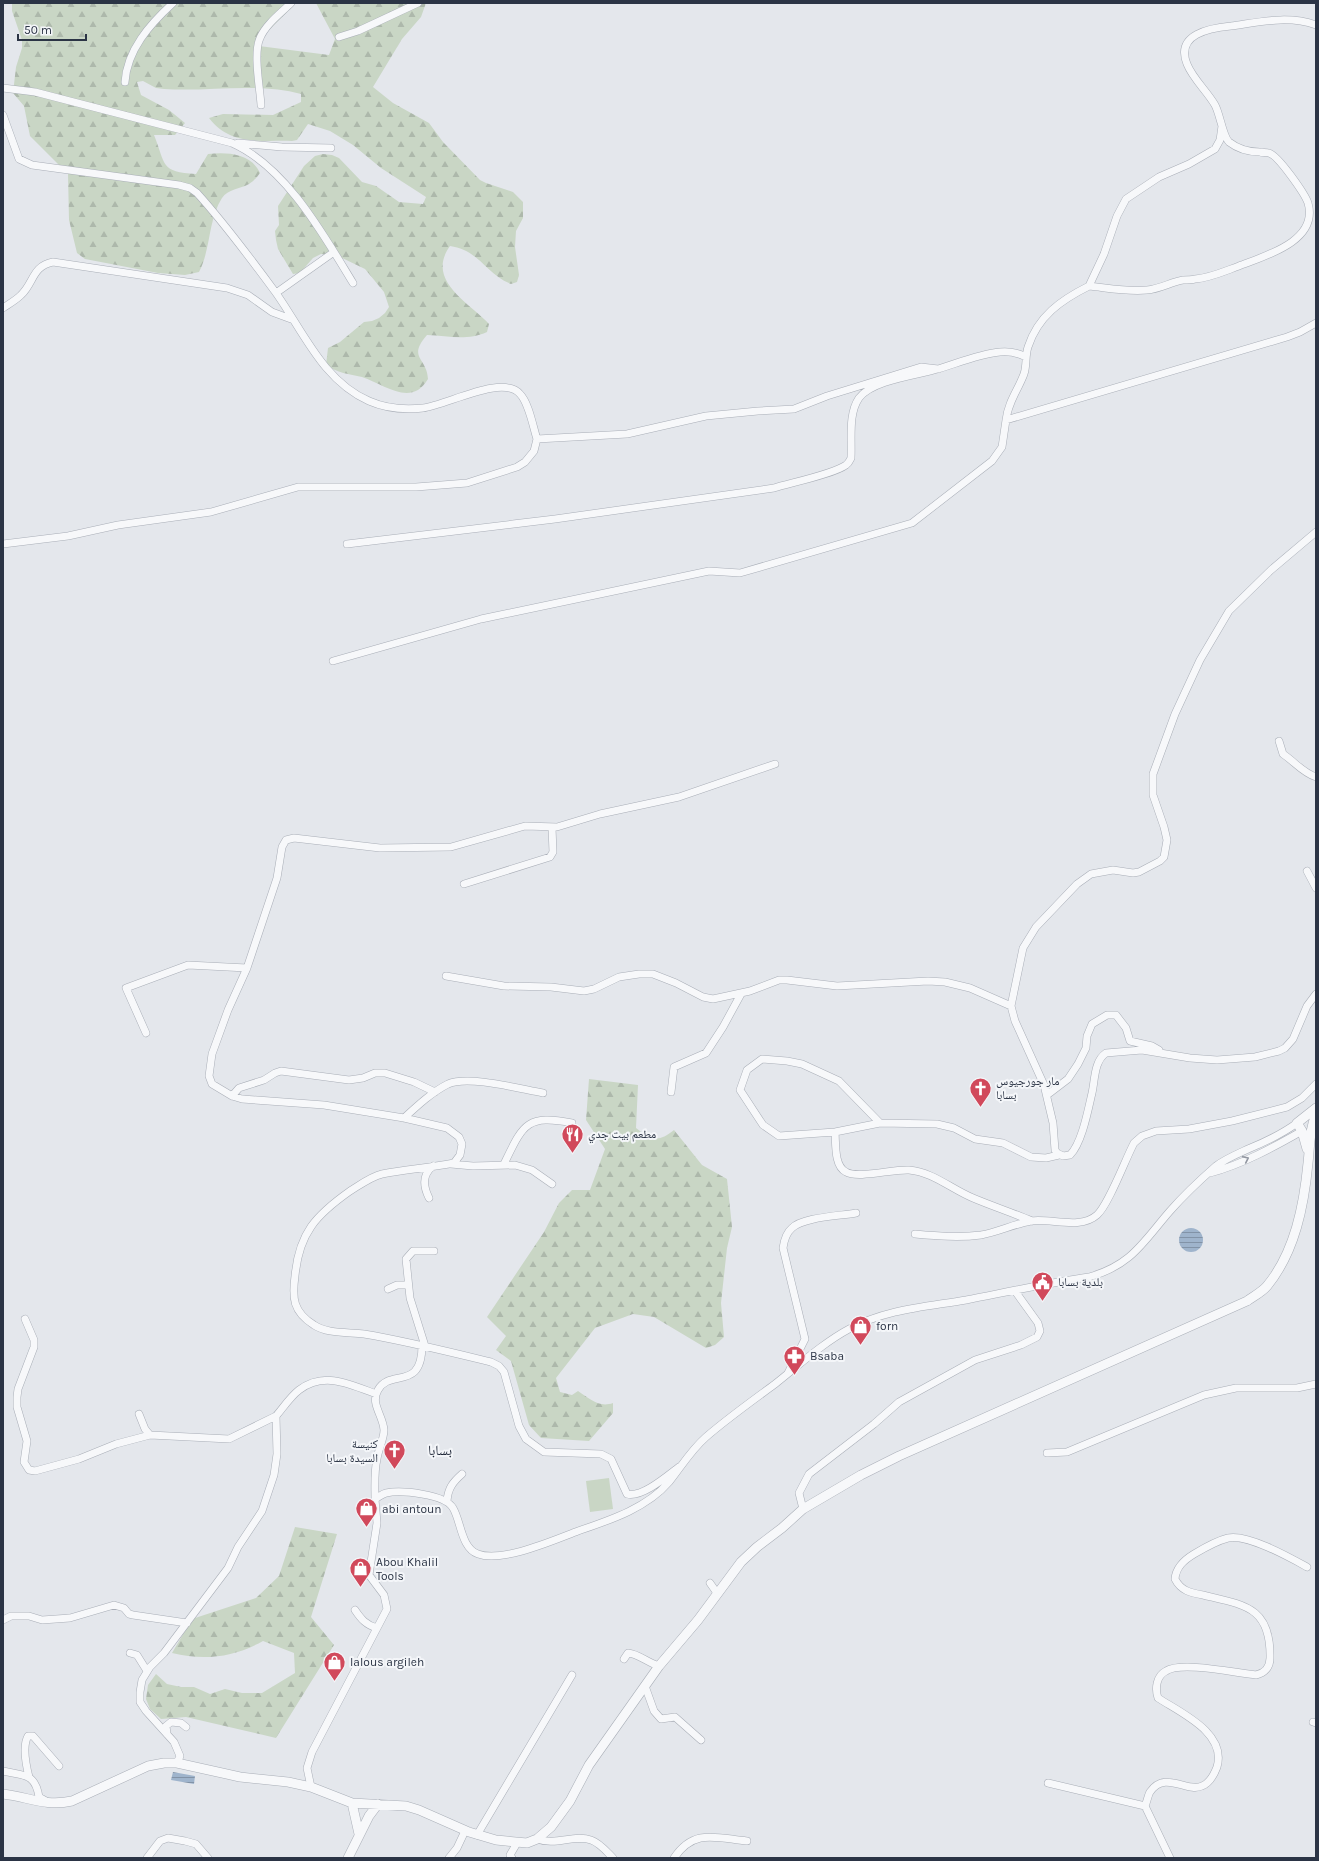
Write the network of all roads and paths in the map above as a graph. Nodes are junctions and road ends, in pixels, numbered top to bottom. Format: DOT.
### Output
graph roads {
  1 [pos="173,3"];
  2 [pos="291,3"];
  3 [pos="418,3"];
  4 [pos="1316,25"];
  5 [pos="339,37"];
  6 [pos="125,82"];
  7 [pos="3,88"];
  8 [pos="261,105"];
  9 [pos="3,115"];
  10 [pos="1222,126"];
  11 [pos="232,143"];
  12 [pos="331,148"];
  13 [pos="334,252"];
  14 [pos="353,283"];
  15 [pos="1089,286"];
  16 [pos="276,293"];
  17 [pos="3,308"];
  18 [pos="291,319"];
  19 [pos="1316,324"];
  20 [pos="1026,356"];
  21 [pos="938,369"];
  22 [pos="1006,420"];
  23 [pos="538,439"];
  24 [pos="1316,532"];
  25 [pos="3,544"];
  26 [pos="347,544"];
  27 [pos="333,661"];
  28 [pos="1280,741"];
  29 [pos="775,764"];
  30 [pos="1316,777"];
  31 [pos="552,828"];
  32 [pos="1307,871"];
  33 [pos="464,884"];
  34 [pos="1316,888"];
  35 [pos="247,968"];
  36 [pos="446,976"];
  37 [pos="741,994"];
  38 [pos="1316,994"];
  39 [pos="1012,1006"];
  40 [pos="146,1033"];
  41 [pos="1162,1052"];
  42 [pos="1316,1084"];
  43 [pos="435,1092"];
  44 [pos="671,1092"];
  45 [pos="543,1093"];
  46 [pos="1047,1095"];
  47 [pos="232,1096"];
  48 [pos="1316,1108"];
  49 [pos="1316,1115"];
  50 [pos="1306,1116"];
  51 [pos="404,1118"];
  52 [pos="572,1122"];
  53 [pos="880,1124"];
  54 [pos="1312,1125"];
  55 [pos="1299,1127"];
  56 [pos="835,1132"];
  57 [pos="1059,1155"];
  58 [pos="1309,1156"];
  59 [pos="448,1164"];
  60 [pos="504,1164"];
  61 [pos="433,1166"];
  62 [pos="552,1184"];
  63 [pos="429,1198"];
  64 [pos="856,1213"];
  65 [pos="1033,1221"];
  66 [pos="915,1234"];
  67 [pos="434,1251"];
  68 [pos="408,1285"];
  69 [pos="388,1288"];
  70 [pos="1015,1290"];
  71 [pos="25,1319"];
  72 [pos="423,1346"];
  73 [pos="786,1375"];
  74 [pos="1316,1384"];
  75 [pos="376,1394"];
  76 [pos="138,1414"];
  77 [pos="276,1416"];
  78 [pos="150,1434"];
  79 [pos="1047,1452"];
  80 [pos="679,1467"];
  81 [pos="462,1474"];
  82 [pos="375,1499"];
  83 [pos="446,1501"];
  84 [pos="803,1508"];
  85 [pos="1307,1567"];
  86 [pos="710,1583"];
  87 [pos="717,1593"];
  88 [pos="355,1610"];
  89 [pos="3,1620"];
  90 [pos="187,1622"];
  91 [pos="377,1628"];
  92 [pos="130,1653"];
  93 [pos="624,1659"];
  94 [pos="659,1666"];
  95 [pos="147,1671"];
  96 [pos="572,1675"];
  97 [pos="645,1686"];
  98 [pos="186,1727"];
  99 [pos="166,1734"];
  100 [pos="701,1740"];
  101 [pos="177,1763"];
  102 [pos="59,1766"];
  103 [pos="3,1771"];
  104 [pos="29,1777"];
  105 [pos="1048,1783"];
  106 [pos="311,1788"];
  107 [pos="3,1794"];
  108 [pos="352,1803"];
  109 [pos="52,1804"];
  110 [pos="378,1804"];
  111 [pos="1145,1806"];
  112 [pos="465,1831"];
  113 [pos="359,1834"];
  114 [pos="477,1835"];
  115 [pos="537,1839"];
  116 [pos="747,1841"];
  117 [pos="517,1843"];
  118 [pos="508,1857"];
  119 [pos="148,1858"];
  120 [pos="208,1858"];
  121 [pos="348,1858"];
  122 [pos="449,1858"];
  123 [pos="613,1858"];
  124 [pos="674,1858"];
  125 [pos="1170,1858"];
  1 -- 6 [label="street"];
  2 -- 8 [label="street"];
  3 -- 5 [label="street"];
  4 -- 10 [label="street"];
  7 -- 11 [label="street"];
  9 -- 16 [label="street"];
  10 -- 15 [label="street"];
  10 -- 15 [label="street"];
  11 -- 12 [label="street"];
  11 -- 13 [label="street"];
  13 -- 14 [label="street"];
  13 -- 16 [label="street"];
  15 -- 20 [label="street"];
  16 -- 18 [label="street"];
  17 -- 18 [label="street"];
  18 -- 23 [label="street"];
  19 -- 22 [label="street"];
  20 -- 21 [label="street"];
  20 -- 22 [label="street"];
  21 -- 23 [label="street"];
  21 -- 26 [label="street"];
  22 -- 27 [label="street"];
  23 -- 25 [label="street"];
  24 -- 39 [label="street"];
  28 -- 30 [label="street"];
  29 -- 31 [label="street"];
  31 -- 33 [label="street"];
  31 -- 35 [label="street"];
  32 -- 34 [label="street"];
  35 -- 40 [label="street"];
  35 -- 47 [label="street"];
  36 -- 37 [label="street"];
  37 -- 39 [label="street"];
  37 -- 44 [label="street"];
  38 -- 41 [label="street"];
  39 -- 46 [label="street"];
  41 -- 46 [label="street"];
  41 -- 57 [label="street"];
  42 -- 65 [label="street"];
  43 -- 45 [label="street"];
  43 -- 47 [label="street"];
  43 -- 51 [label="street"];
  46 -- 57 [label="street"];
  47 -- 51 [label="street"];
  48 -- 50 [label="street"];
  49 -- 54 [label="street"];
  50 -- 54 [label="street"];
  50 -- 55 [label="street"];
  51 -- 59 [label="street"];
  52 -- 60 [label="street"];
  53 -- 56 [label="street"];
  53 -- 56 [label="street"];
  53 -- 57 [label="street"];
  54 -- 55 [label="street"];
  54 -- 58 [label="street"];
  55 -- 58 [label="street"];
  55 -- 70 [label="street"];
  56 -- 65 [label="street"];
  58 -- 84 [label="street"];
  59 -- 60 [label="street"];
  59 -- 61 [label="street"];
  60 -- 62 [label="street"];
  61 -- 63 [label="street"];
  61 -- 72 [label="street"];
  64 -- 73 [label="street"];
  65 -- 66 [label="street"];
  67 -- 68 [label="street"];
  68 -- 69 [label="street"];
  68 -- 72 [label="street"];
  70 -- 73 [label="street"];
  70 -- 84 [label="street"];
  71 -- 78 [label="street"];
  72 -- 75 [label="street"];
  72 -- 80 [label="street"];
  73 -- 80 [label="street"];
  74 -- 79 [label="street"];
  75 -- 77 [label="street"];
  75 -- 82 [label="street"];
  76 -- 78 [label="street"];
  77 -- 78 [label="street"];
  77 -- 90 [label="street"];
  80 -- 83 [label="street"];
  81 -- 83 [label="street"];
  82 -- 83 [label="street"];
  82 -- 91 [label="street"];
  84 -- 87 [label="street"];
  85 -- 111 [label="street"];
  86 -- 87 [label="street"];
  87 -- 94 [label="street"];
  88 -- 91 [label="street"];
  89 -- 90 [label="street"];
  90 -- 95 [label="street"];
  91 -- 106 [label="street"];
  92 -- 95 [label="street"];
  93 -- 94 [label="street"];
  94 -- 97 [label="street"];
  95 -- 99 [label="street"];
  96 -- 114 [label="street"];
  97 -- 100 [label="street"];
  97 -- 115 [label="street"];
  98 -- 99 [label="street"];
  99 -- 101 [label="street"];
  101 -- 106 [label="street"];
  101 -- 109 [label="street"];
  102 -- 104 [label="street"];
  103 -- 104 [label="street"];
  104 -- 109 [label="street"];
  105 -- 111 [label="street"];
  106 -- 108 [label="street"];
  107 -- 109 [label="street"];
  108 -- 110 [label="street"];
  108 -- 113 [label="street"];
  110 -- 112 [label="street"];
  110 -- 113 [label="street"];
  111 -- 125 [label="street"];
  112 -- 114 [label="street"];
  112 -- 122 [label="street"];
  113 -- 121 [label="street"];
  114 -- 117 [label="street"];
  115 -- 117 [label="street"];
  115 -- 123 [label="street"];
  116 -- 124 [label="street"];
  117 -- 118 [label="street"];
  119 -- 120 [label="street"];
}
